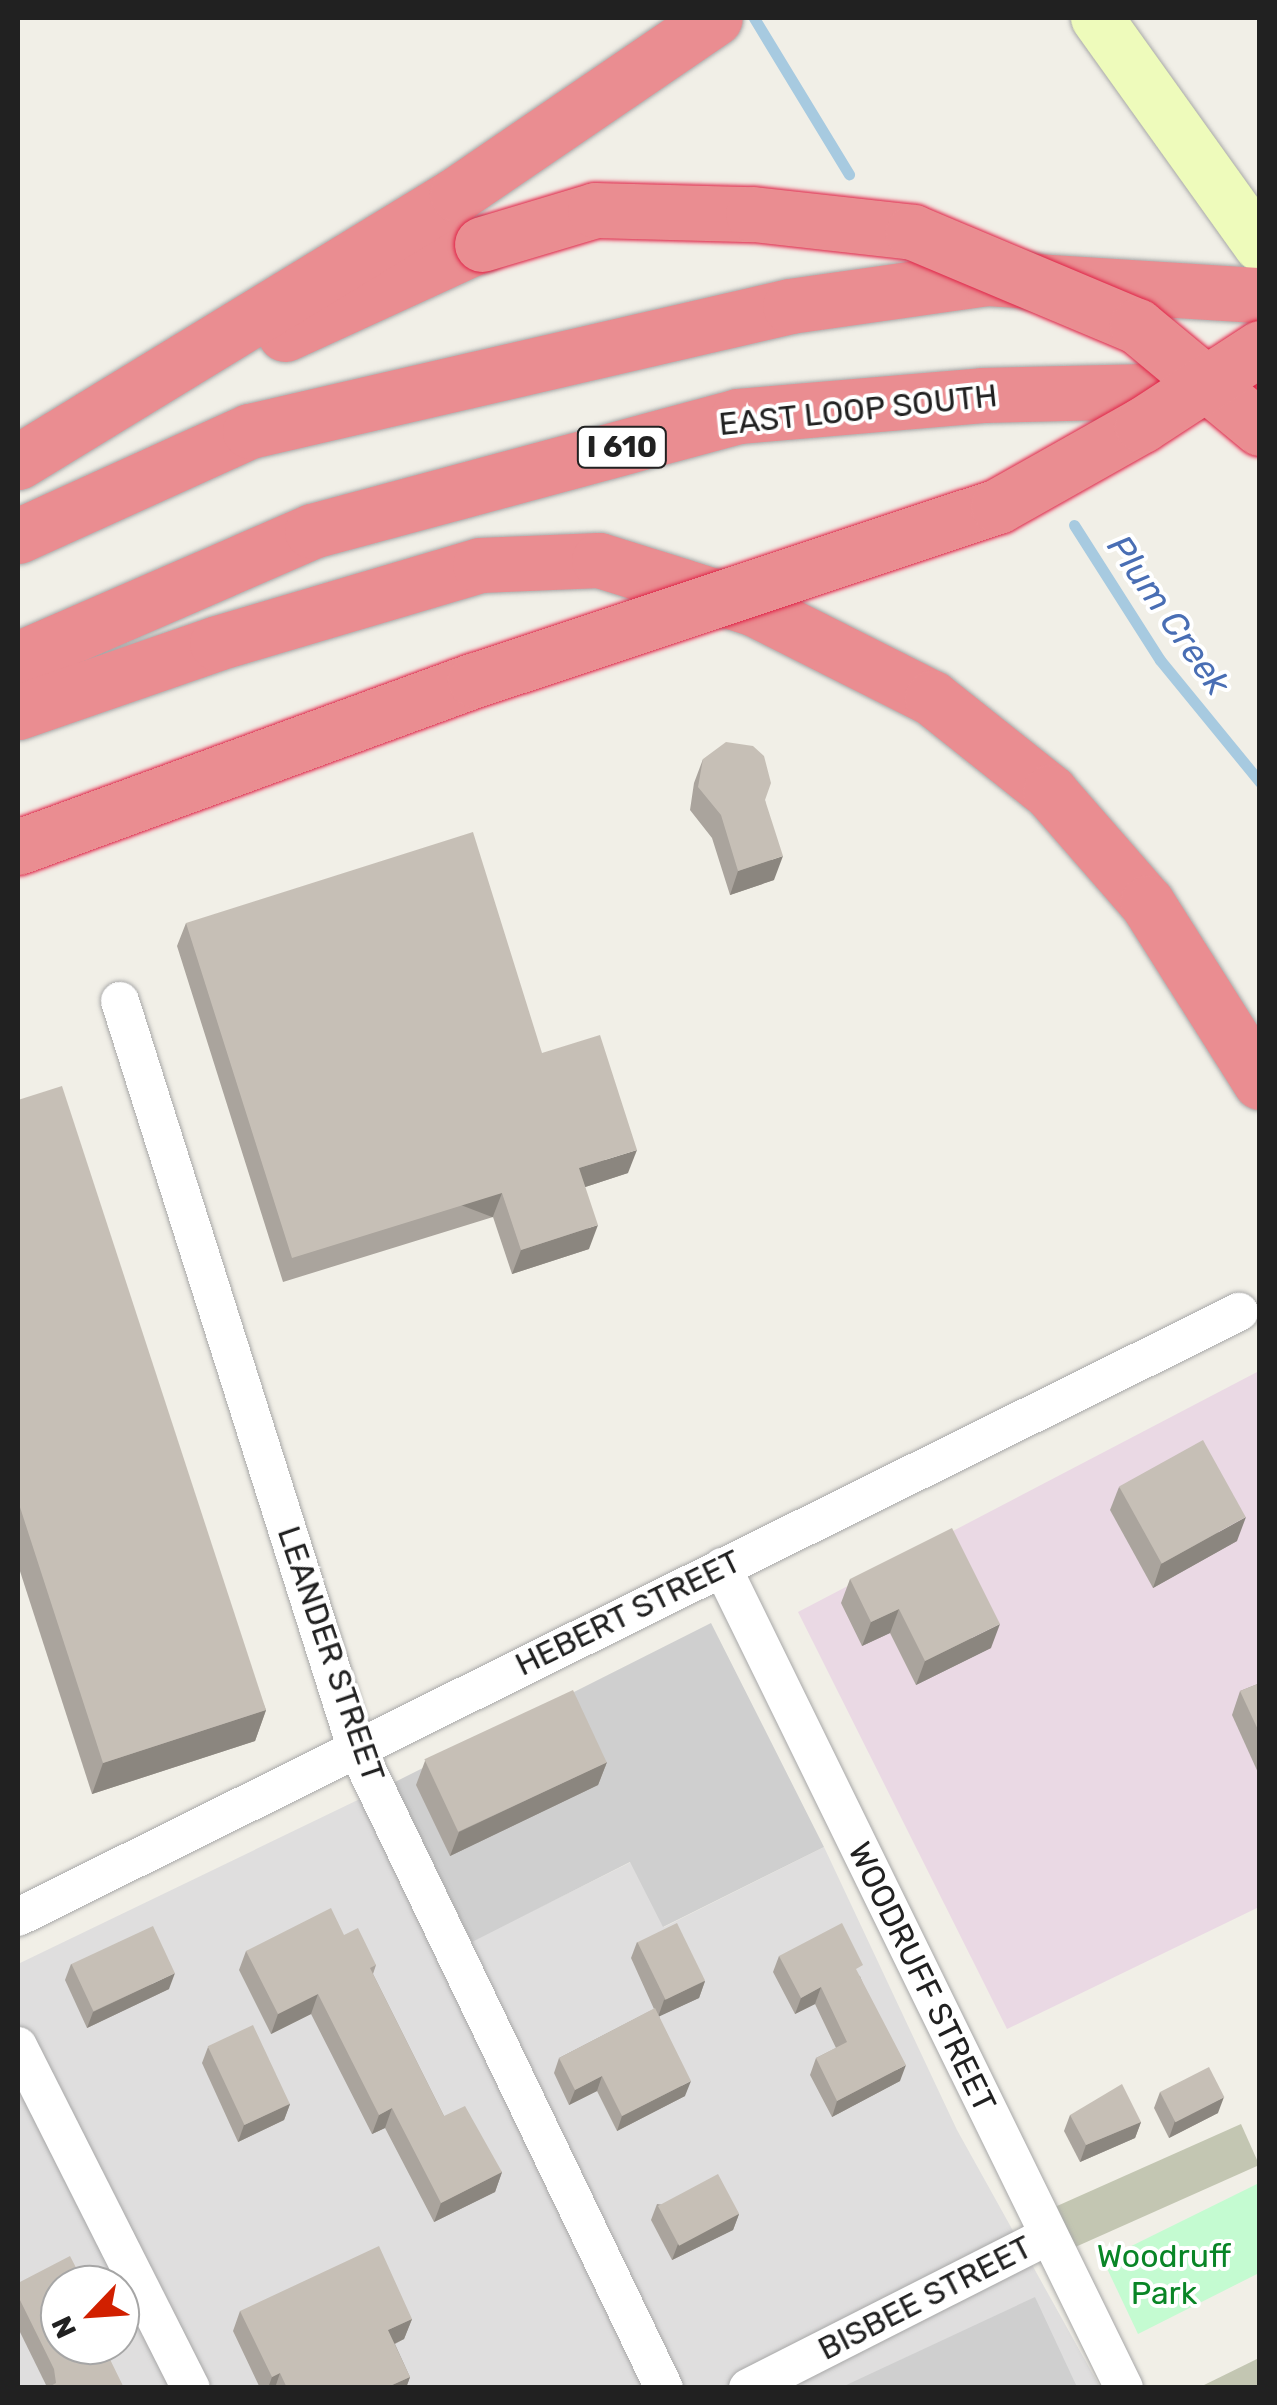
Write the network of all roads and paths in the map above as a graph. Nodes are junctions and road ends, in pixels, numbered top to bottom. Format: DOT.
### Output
graph roads {
  1 [pos="714,18"];
  2 [pos="1097,18"];
  3 [pos="1140,18"];
  4 [pos="1209,144"];
  5 [pos="1260,184"];
  6 [pos="1260,246"];
  7 [pos="1260,295"];
  8 [pos="1260,348"];
  9 [pos="1260,388"];
  10 [pos="1260,428"];
  11 [pos="32,453"];
  12 [pos="18,536"];
  13 [pos="18,659"];
  14 [pos="18,712"];
  15 [pos="18,848"];
  16 [pos="120,1001"];
  17 [pos="1260,1082"];
  18 [pos="1239,1312"];
  19 [pos="722,1567"];
  20 [pos="356,1747"];
  21 [pos="18,1917"];
  22 [pos="18,2046"];
  23 [pos="1048,2236"];
  24 [pos="190,2388"];
  25 [pos="664,2388"];
  26 [pos="748,2388"];
  27 [pos="1124,2388"];
  1 -- 11 [label="highway"];
  2 -- 4 [label="main road"];
  3 -- 4 [label="main road"];
  4 -- 5 [label="main road"];
  4 -- 6 [label="main road"];
  7 -- 12 [label="highway"];
  8 -- 15 [label="highway, bridge"];
  9 -- 13 [label="highway, EAST LOOP SOUTH / I 610"];
  10 -- 11 [label="highway, bridge"];
  14 -- 17 [label="highway"];
  16 -- 20 [label="street, LEANDER STREET"];
  18 -- 19 [label="street, HEBERT STREET"];
  19 -- 20 [label="street, HEBERT STREET"];
  19 -- 23 [label="street, WOODRUFF STREET"];
  20 -- 21 [label="street, HEBERT STREET"];
  20 -- 25 [label="street, LEANDER STREET"];
  22 -- 24 [label="street"];
  23 -- 26 [label="street, BISBEE STREET"];
  23 -- 27 [label="street, WOODRUFF STREET"];
}
